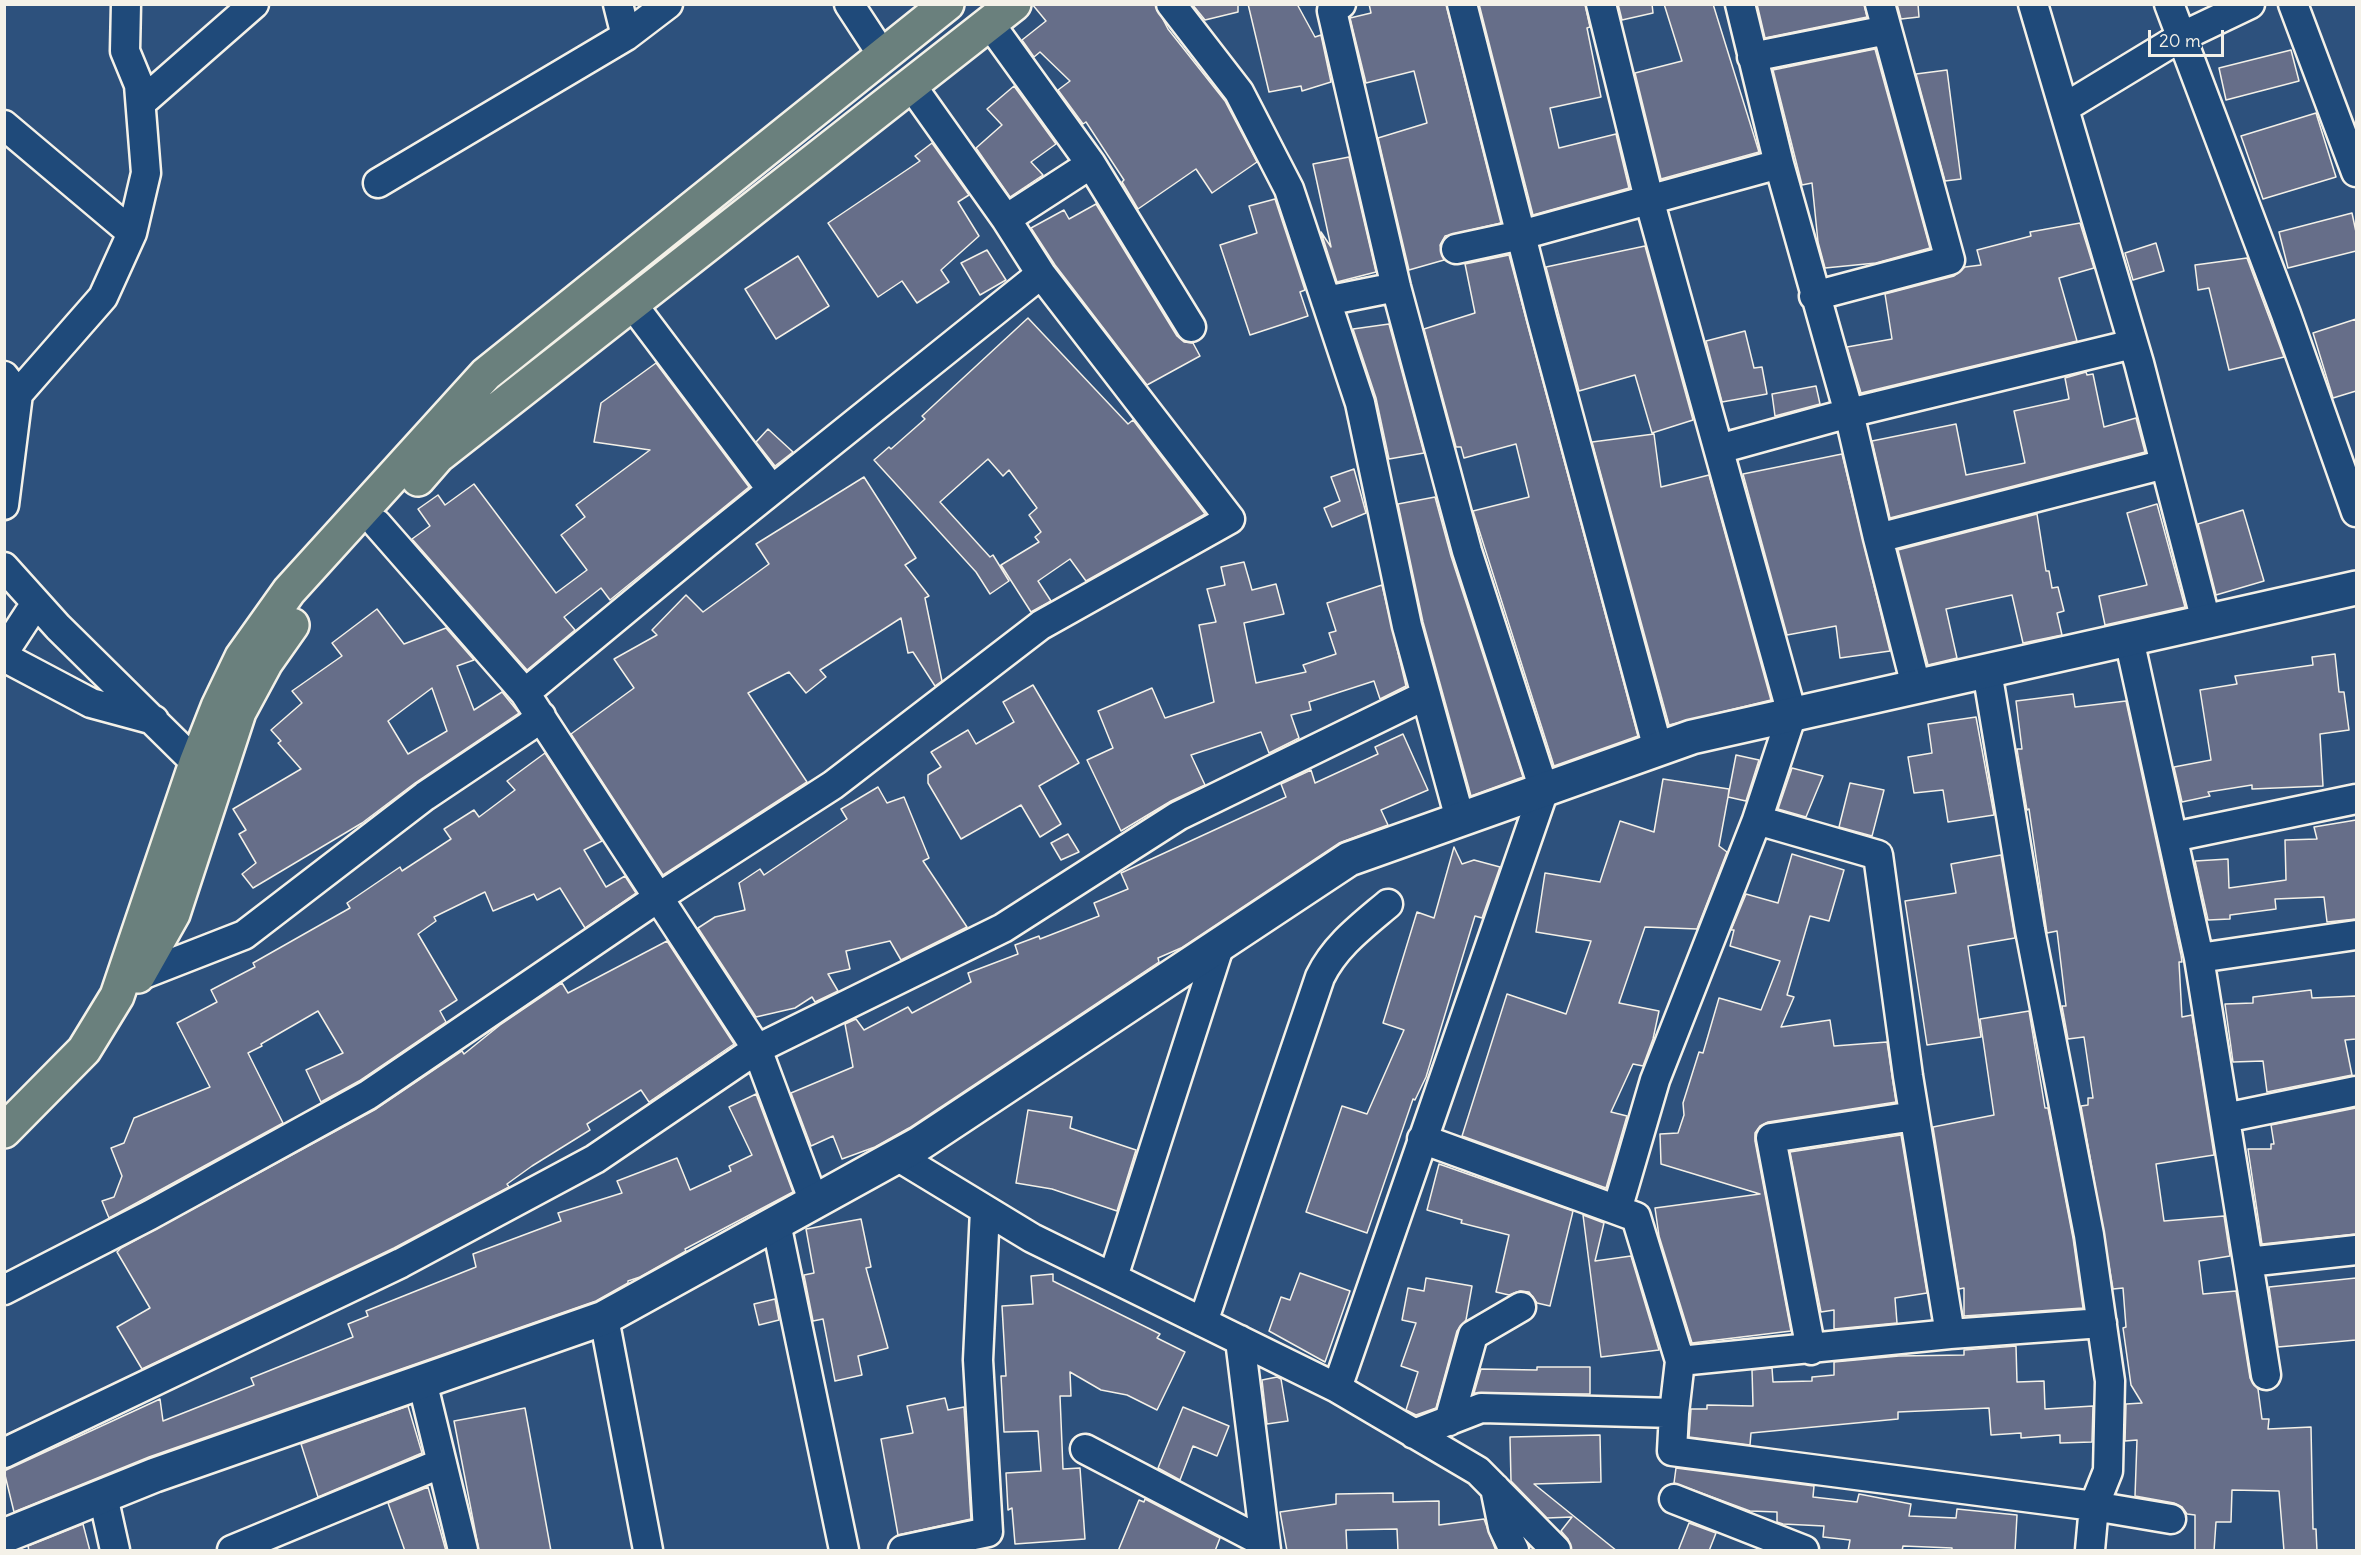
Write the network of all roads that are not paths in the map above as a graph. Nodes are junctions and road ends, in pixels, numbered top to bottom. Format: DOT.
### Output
graph roads {
  1 [pos="126,4"];
  2 [pos="254,4"];
  3 [pos="618,4"];
  4 [pos="668,4"];
  5 [pos="849,4"];
  6 [pos="946,4"];
  7 [pos="1171,4"];
  8 [pos="1341,4"];
  9 [pos="1462,4"];
  10 [pos="1600,4"];
  11 [pos="1740,4"];
  12 [pos="2033,4"];
  13 [pos="2169,4"];
  14 [pos="2250,4"];
  15 [pos="2293,4"];
  16 [pos="1002,14"];
  17 [pos="1884,17"];
  18 [pos="626,36"];
  19 [pos="2181,37"];
  20 [pos="882,56"];
  21 [pos="1752,57"];
  22 [pos="912,85"];
  23 [pos="141,104"];
  24 [pos="2064,108"];
  25 [pos="4,125"];
  26 [pos="1091,164"];
  27 [pos="1779,164"];
  28 [pos="2356,172"];
  29 [pos="378,183"];
  30 [pos="1649,200"];
  31 [pos="1006,219"];
  32 [pos="132,233"];
  33 [pos="1521,235"];
  34 [pos="1456,249"];
  35 [pos="1041,274"];
  36 [pos="1396,287"];
  37 [pos="1814,296"];
  38 [pos="1326,301"];
  39 [pos="632,304"];
  40 [pos="1191,327"];
  41 [pos="2133,344"];
  42 [pos="11,385"];
  43 [pos="1848,413"];
  44 [pos="1719,449"];
  45 [pos="2165,464"];
  46 [pos="772,490"];
  47 [pos="4,505"];
  48 [pos="2356,512"];
  49 [pos="377,524"];
  50 [pos="1878,538"];
  51 [pos="4,567"];
  52 [pos="2356,588"];
  53 [pos="36,603"];
  54 [pos="2206,621"];
  55 [pos="2129,639"];
  56 [pos="4,655"];
  57 [pos="1987,671"];
  58 [pos="1916,686"];
  59 [pos="1426,695"];
  60 [pos="533,704"];
  61 [pos="1792,714"];
  62 [pos="155,721"];
  63 [pos="1658,748"];
  64 [pos="196,763"];
  65 [pos="1544,790"];
  66 [pos="2356,799"];
  67 [pos="1460,819"];
  68 [pos="1757,820"];
  69 [pos="2173,837"];
  70 [pos="660,897"];
  71 [pos="1388,904"];
  72 [pos="2356,935"];
  73 [pos="1220,944"];
  74 [pos="2199,958"];
  75 [pos="128,986"];
  76 [pos="758,1049"];
  77 [pos="2356,1091"];
  78 [pos="1914,1116"];
  79 [pos="2225,1118"];
  80 [pos="4,1131"];
  81 [pos="1422,1139"];
  82 [pos="897,1156"];
  83 [pos="814,1202"];
  84 [pos="985,1210"];
  85 [pos="1617,1210"];
  86 [pos="776,1223"];
  87 [pos="2356,1251"];
  88 [pos="2248,1262"];
  89 [pos="1113,1277"];
  90 [pos="4,1290"];
  91 [pos="1521,1307"];
  92 [pos="604,1318"];
  93 [pos="1203,1322"];
  94 [pos="2102,1323"];
  95 [pos="1950,1334"];
  96 [pos="1240,1340"];
  97 [pos="1811,1350"];
  98 [pos="1680,1361"];
  99 [pos="2266,1375"];
  100 [pos="422,1380"];
  101 [pos="1337,1388"];
  102 [pos="1674,1413"];
  103 [pos="1449,1421"];
  104 [pos="1414,1434"];
  105 [pos="1085,1449"];
  106 [pos="4,1453"];
  107 [pos="442,1463"];
  108 [pos="1495,1488"];
  109 [pos="103,1496"];
  110 [pos="1674,1499"];
  111 [pos="2094,1506"];
  112 [pos="2171,1519"];
  113 [pos="5,1534"];
  114 [pos="993,1541"];
  115 [pos="1266,1546"];
  116 [pos="115,1551"];
  117 [pos="232,1551"];
  118 [pos="463,1551"];
  119 [pos="648,1551"];
  120 [pos="844,1551"];
  121 [pos="903,1551"];
  122 [pos="1514,1551"];
  123 [pos="1556,1551"];
  124 [pos="1804,1551"];
  125 [pos="2090,1551"];
  1 -- 23 [label="street"];
  2 -- 23 [label="street"];
  3 -- 18 [label="street"];
  4 -- 18 [label="street"];
  5 -- 20 [label="street"];
  6 -- 20 [label="main road"];
  7 -- 38 [label="street"];
  8 -- 36 [label="street"];
  9 -- 33 [label="street"];
  10 -- 30 [label="street"];
  11 -- 21 [label="street"];
  12 -- 24 [label="street"];
  13 -- 19 [label="street"];
  14 -- 19 [label="street"];
  15 -- 28 [label="street"];
  16 -- 22 [label="main road"];
  16 -- 26 [label="street"];
  17 -- 21 [label="street"];
  17 -- 37 [label="street"];
  18 -- 29 [label="street"];
  19 -- 24 [label="street"];
  19 -- 48 [label="street"];
  20 -- 64 [label="main road"];
  21 -- 27 [label="street"];
  22 -- 31 [label="street"];
  22 -- 39 [label="main road"];
  23 -- 32 [label="street"];
  24 -- 41 [label="street"];
  25 -- 32 [label="street"];
  26 -- 31 [label="street"];
  26 -- 40 [label="street"];
  27 -- 30 [label="street"];
  27 -- 37 [label="street"];
  30 -- 33 [label="street"];
  30 -- 44 [label="street"];
  31 -- 35 [label="street"];
  32 -- 42 [label="street"];
  33 -- 34 [label="street"];
  33 -- 63 [label="street"];
  35 -- 46 [label="street"];
  35 -- 70 [label="street"];
  36 -- 38 [label="street"];
  36 -- 65 [label="street"];
  37 -- 43 [label="street"];
  38 -- 59 [label="street"];
  39 -- 46 [label="street"];
  39 -- 49 [label="main road"];
  41 -- 43 [label="street"];
  41 -- 45 [label="street"];
  42 -- 47 [label="street"];
  43 -- 44 [label="street"];
  43 -- 50 [label="street"];
  44 -- 61 [label="street"];
  45 -- 50 [label="street"];
  45 -- 54 [label="street"];
  46 -- 60 [label="street"];
  49 -- 60 [label="street"];
  49 -- 75 [label="main road"];
  50 -- 58 [label="street"];
  51 -- 53 [label="street"];
  52 -- 54 [label="street"];
  53 -- 56 [label="street"];
  53 -- 62 [label="street"];
  54 -- 55 [label="street"];
  55 -- 57 [label="street"];
  55 -- 69 [label="street"];
  56 -- 62 [label="street"];
  57 -- 58 [label="street"];
  57 -- 94 [label="street"];
  58 -- 61 [label="street"];
  59 -- 67 [label="street"];
  59 -- 76 [label="street"];
  60 -- 70 [label="street"];
  60 -- 75 [label="street"];
  61 -- 63 [label="street"];
  61 -- 68 [label="street"];
  62 -- 64 [label="street"];
  63 -- 65 [label="street"];
  64 -- 75 [label="main road"];
  65 -- 67 [label="street"];
  65 -- 81 [label="street"];
  66 -- 69 [label="street"];
  67 -- 73 [label="street"];
  68 -- 78 [label="street"];
  68 -- 85 [label="street"];
  69 -- 74 [label="street"];
  70 -- 76 [label="street"];
  70 -- 90 [label="street"];
  71 -- 93 [label="street"];
  72 -- 74 [label="street"];
  73 -- 82 [label="street"];
  73 -- 89 [label="street"];
  74 -- 79 [label="street"];
  75 -- 80 [label="main road"];
  76 -- 83 [label="street"];
  76 -- 106 [label="street"];
  77 -- 79 [label="street"];
  78 -- 95 [label="street"];
  78 -- 97 [label="street"];
  79 -- 88 [label="street"];
  81 -- 85 [label="street"];
  81 -- 101 [label="street"];
  82 -- 83 [label="street"];
  82 -- 84 [label="street"];
  83 -- 86 [label="street"];
  84 -- 89 [label="street"];
  84 -- 114 [label="street"];
  85 -- 98 [label="street"];
  86 -- 92 [label="street"];
  86 -- 120 [label="street"];
  87 -- 88 [label="street"];
  88 -- 99 [label="street"];
  89 -- 93 [label="street"];
  91 -- 103 [label="street"];
  92 -- 100 [label="street"];
  92 -- 119 [label="street"];
  93 -- 96 [label="street"];
  94 -- 95 [label="street"];
  94 -- 111 [label="street"];
  95 -- 97 [label="street"];
  96 -- 101 [label="street"];
  96 -- 115 [label="street"];
  97 -- 98 [label="street"];
  98 -- 102 [label="street"];
  100 -- 107 [label="street"];
  100 -- 109 [label="street"];
  101 -- 104 [label="street"];
  102 -- 103 [label="street"];
  102 -- 111 [label="street"];
  103 -- 104 [label="street"];
  104 -- 108 [label="street"];
  105 -- 115 [label="street"];
  107 -- 117 [label="street"];
  107 -- 118 [label="street"];
  108 -- 122 [label="street"];
  108 -- 123 [label="street"];
  109 -- 113 [label="street"];
  109 -- 116 [label="street"];
  110 -- 124 [label="street"];
  111 -- 112 [label="street"];
  111 -- 125 [label="street"];
  114 -- 121 [label="street"];
}
